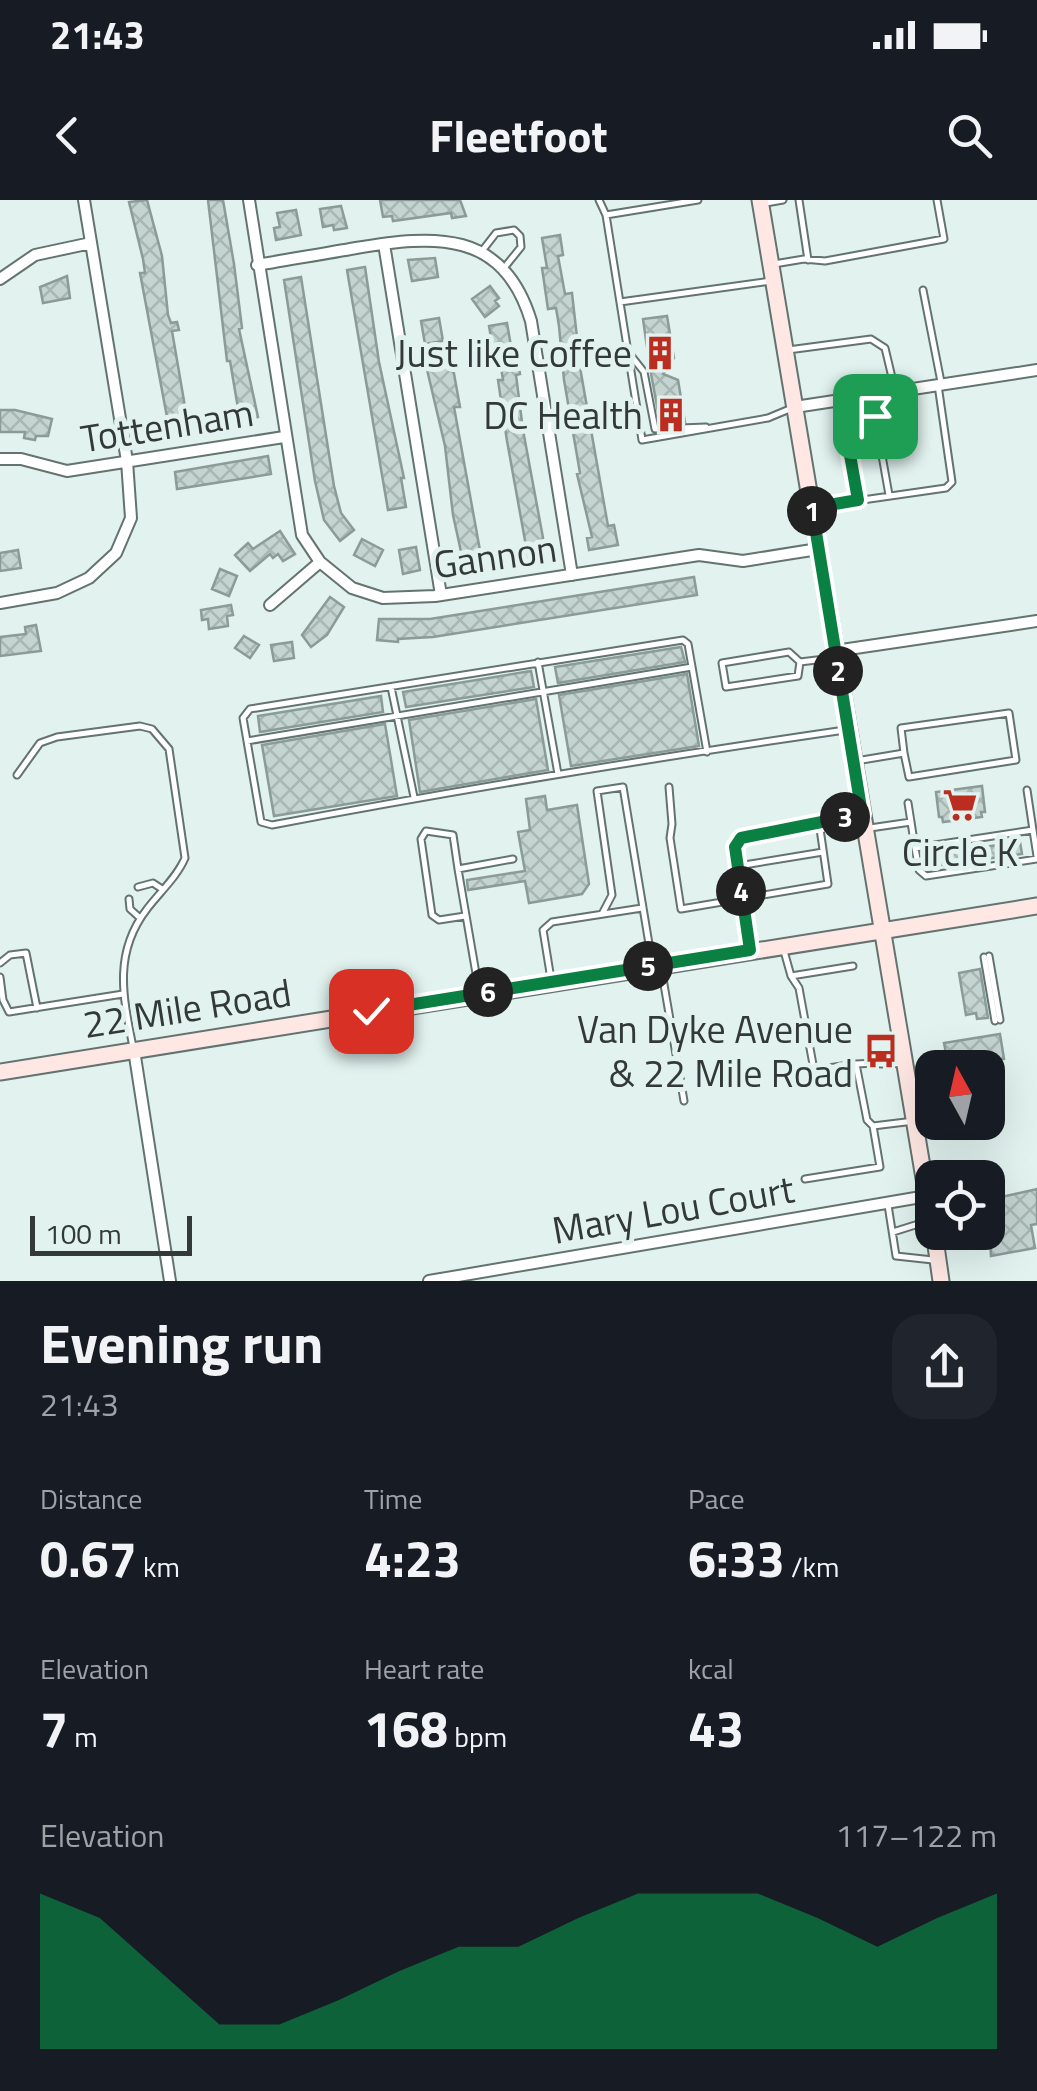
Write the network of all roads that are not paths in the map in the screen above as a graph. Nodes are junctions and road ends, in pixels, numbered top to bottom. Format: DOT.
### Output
graph roads {
  1 [pos="84,200"];
  2 [pos="249,200"];
  3 [pos="598,200"];
  4 [pos="640,200"];
  5 [pos="698,200"];
  6 [pos="783,200"];
  7 [pos="798,200"];
  8 [pos="936,200"];
  9 [pos="761,202"];
  10 [pos="642,209"];
  11 [pos="606,214"];
  12 [pos="92,243"];
  13 [pos="384,244"];
  14 [pos="484,255"];
  15 [pos="808,260"];
  16 [pos="257,265"];
  17 [pos="502,270"];
  18 [pos="772,273"];
  19 [pos="0,279"];
  20 [pos="923,290"];
  21 [pos="620,302"];
  22 [pos="628,351"];
  23 [pos="785,351"];
  24 [pos="1037,370"];
  25 [pos="940,385"];
  26 [pos="895,392"];
  27 [pos="795,407"];
  28 [pos="708,427"];
  29 [pos="284,437"];
  30 [pos="0,459"];
  31 [pos="127,461"];
  32 [pos="890,496"];
  33 [pos="858,500"];
  34 [pos="812,508"];
  35 [pos="818,549"];
  36 [pos="320,562"];
  37 [pos="572,575"];
  38 [pos="441,595"];
  39 [pos="0,603"];
  40 [pos="270,604"];
  41 [pos="1037,621"];
  42 [pos="835,654"];
  43 [pos="538,662"];
  44 [pos="800,662"];
  45 [pos="692,667"];
  46 [pos="392,687"];
  47 [pos="543,691"];
  48 [pos="397,716"];
  49 [pos="848,730"];
  50 [pos="247,741"];
  51 [pos="708,752"];
  52 [pos="904,752"];
  53 [pos="853,762"];
  54 [pos="558,774"];
  55 [pos="17,775"];
  56 [pos="669,787"];
  57 [pos="1026,790"];
  58 [pos="414,798"];
  59 [pos="908,803"];
  60 [pos="819,822"];
  61 [pos="864,822"];
  62 [pos="911,822"];
  63 [pos="1033,830"];
  64 [pos="1002,835"];
  65 [pos="989,837"];
  66 [pos="975,839"];
  67 [pos="961,841"];
  68 [pos="947,843"];
  69 [pos="1004,844"];
  70 [pos="933,845"];
  71 [pos="990,846"];
  72 [pos="916,848"];
  73 [pos="976,848"];
  74 [pos="962,850"];
  75 [pos="823,852"];
  76 [pos="948,852"];
  77 [pos="934,854"];
  78 [pos="1037,857"];
  79 [pos="512,860"];
  80 [pos="738,866"];
  81 [pos="458,869"];
  82 [pos="138,887"];
  83 [pos="162,889"];
  84 [pos="129,899"];
  85 [pos="742,901"];
  86 [pos="1037,906"];
  87 [pos="642,908"];
  88 [pos="602,914"];
  89 [pos="465,916"];
  90 [pos="140,918"];
  91 [pos="882,928"];
  92 [pos="782,944"];
  93 [pos="750,950"];
  94 [pos="986,957"];
  95 [pos="0,963"];
  96 [pos="656,965"];
  97 [pos="853,966"];
  98 [pos="0,976"];
  99 [pos="791,976"];
  100 [pos="552,982"];
  101 [pos="123,994"];
  102 [pos="479,994"];
  103 [pos="37,1008"];
  104 [pos="997,1021"];
  105 [pos="134,1050"];
  106 [pos="905,1062"];
  107 [pos="856,1064"];
  108 [pos="0,1072"];
  109 [pos="684,1101"];
  110 [pos="914,1120"];
  111 [pos="873,1126"];
  112 [pos="921,1160"];
  113 [pos="805,1179"];
  114 [pos="915,1198"];
  115 [pos="888,1202"];
  116 [pos="915,1229"];
  117 [pos="892,1232"];
  118 [pos="936,1250"];
  119 [pos="938,1260"];
  120 [pos="170,1281"];
  121 [pos="429,1281"];
  122 [pos="942,1281"];
  1 -- 12 [label="street"];
  2 -- 16 [label="street, Gannon"];
  3 -- 11 [label="lane"];
  4 -- 10 [label="lane"];
  5 -- 10 [label="lane"];
  6 -- 9 [label="lane"];
  7 -- 15 [label="lane"];
  8 -- 15 [label="lane"];
  9 -- 18 [label="main road"];
  10 -- 11 [label="lane"];
  11 -- 21 [label="lane"];
  12 -- 19 [label="street"];
  12 -- 31 [label="street"];
  13 -- 14 [label="street"];
  13 -- 16 [label="street"];
  13 -- 38 [label="street"];
  14 -- 17 [label="street"];
  14 -- 17 [label="lane"];
  15 -- 18 [label="lane"];
  16 -- 29 [label="street, Gannon"];
  17 -- 37 [label="street"];
  18 -- 21 [label="lane"];
  18 -- 23 [label="main road"];
  20 -- 25 [label="lane"];
  21 -- 22 [label="lane"];
  22 -- 28 [label="lane"];
  22 -- 28 [label="lane"];
  23 -- 26 [label="lane"];
  23 -- 27 [label="main road"];
  24 -- 25 [label="street"];
  25 -- 26 [label="street"];
  25 -- 32 [label="lane"];
  26 -- 27 [label="street"];
  27 -- 28 [label="lane"];
  27 -- 34 [label="main road"];
  29 -- 31 [label="street, Tottenham"];
  29 -- 36 [label="street, Gannon"];
  30 -- 31 [label="street, Tottenham"];
  31 -- 39 [label="street"];
  32 -- 33 [label="lane"];
  32 -- 33 [label="lane"];
  33 -- 34 [label="lane"];
  34 -- 35 [label="main road"];
  35 -- 37 [label="street, Gannon"];
  35 -- 42 [label="main road"];
  36 -- 38 [label="street, Gannon"];
  36 -- 40 [label="street"];
  37 -- 38 [label="street, Gannon"];
  41 -- 42 [label="street"];
  42 -- 44 [label="lane"];
  42 -- 49 [label="main road"];
  43 -- 45 [label="lane"];
  43 -- 46 [label="lane"];
  43 -- 47 [label="lane"];
  44 -- 44 [label="lane"];
  45 -- 47 [label="lane"];
  45 -- 51 [label="lane"];
  46 -- 48 [label="lane"];
  46 -- 50 [label="lane"];
  47 -- 48 [label="lane"];
  47 -- 54 [label="lane"];
  48 -- 50 [label="lane"];
  48 -- 58 [label="lane"];
  49 -- 51 [label="lane"];
  49 -- 53 [label="main road"];
  50 -- 58 [label="lane"];
  51 -- 54 [label="lane"];
  52 -- 52 [label="lane"];
  52 -- 53 [label="lane"];
  53 -- 61 [label="main road"];
  54 -- 58 [label="lane"];
  55 -- 83 [label="lane"];
  56 -- 85 [label="lane"];
  57 -- 63 [label="lane"];
  59 -- 62 [label="lane"];
  60 -- 61 [label="lane"];
  60 -- 75 [label="lane"];
  60 -- 80 [label="lane"];
  61 -- 62 [label="lane"];
  61 -- 91 [label="main road"];
  62 -- 72 [label="lane"];
  63 -- 64 [label="lane"];
  63 -- 78 [label="lane"];
  64 -- 65 [label="lane"];
  64 -- 69 [label="lane"];
  65 -- 66 [label="lane"];
  65 -- 71 [label="lane"];
  66 -- 67 [label="lane"];
  66 -- 73 [label="lane"];
  67 -- 68 [label="lane"];
  67 -- 74 [label="lane"];
  68 -- 70 [label="lane"];
  68 -- 76 [label="lane"];
  70 -- 72 [label="lane"];
  70 -- 77 [label="lane"];
  72 -- 78 [label="lane"];
  75 -- 80 [label="lane"];
  75 -- 85 [label="lane"];
  79 -- 81 [label="lane"];
  80 -- 85 [label="lane"];
  81 -- 89 [label="lane"];
  81 -- 89 [label="lane"];
  82 -- 83 [label="lane"];
  83 -- 90 [label="lane"];
  84 -- 90 [label="lane"];
  85 -- 93 [label="lane"];
  86 -- 91 [label="main road, 22 Mile Road"];
  87 -- 88 [label="lane"];
  87 -- 88 [label="lane"];
  87 -- 96 [label="lane"];
  88 -- 100 [label="lane"];
  89 -- 102 [label="lane"];
  90 -- 101 [label="lane"];
  91 -- 92 [label="main road, 22 Mile Road"];
  91 -- 106 [label="main road"];
  92 -- 93 [label="main road, 22 Mile Road"];
  92 -- 99 [label="lane"];
  93 -- 96 [label="main road, 22 Mile Road"];
  94 -- 104 [label="lane"];
  95 -- 103 [label="lane"];
  96 -- 100 [label="main road, 22 Mile Road"];
  96 -- 109 [label="lane"];
  97 -- 99 [label="lane"];
  98 -- 103 [label="lane"];
  99 -- 107 [label="lane"];
  100 -- 102 [label="main road, 22 Mile Road"];
  101 -- 103 [label="lane"];
  101 -- 105 [label="lane"];
  102 -- 105 [label="main road, 22 Mile Road"];
  105 -- 108 [label="main road, 22 Mile Road"];
  105 -- 120 [label="street"];
  106 -- 107 [label="lane"];
  106 -- 110 [label="main road"];
  107 -- 111 [label="lane"];
  110 -- 111 [label="lane"];
  110 -- 112 [label="main road"];
  111 -- 113 [label="lane"];
  114 -- 115 [label="street, Mary Lou Court"];
  115 -- 117 [label="lane"];
  115 -- 121 [label="street, Mary Lou Court"];
  116 -- 117 [label="lane"];
  117 -- 119 [label="lane"];
  118 -- 119 [label="main road"];
  119 -- 122 [label="main road"];
}
